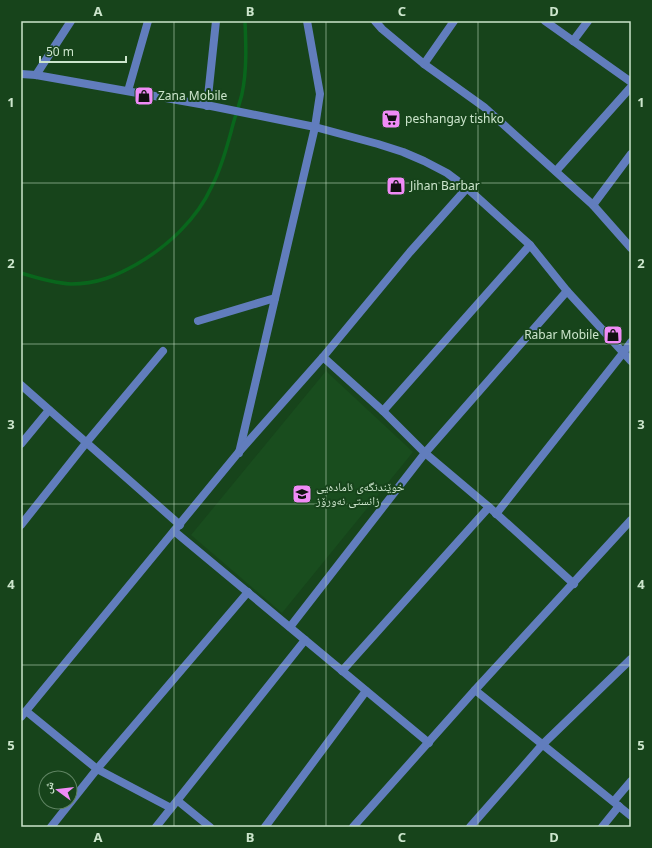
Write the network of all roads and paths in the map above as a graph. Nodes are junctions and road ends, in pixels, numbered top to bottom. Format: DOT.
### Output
graph roads {
  1 [pos="71,21"];
  2 [pos="148,21"];
  3 [pos="216,21"];
  4 [pos="307,21"];
  5 [pos="375,21"];
  6 [pos="454,21"];
  7 [pos="545,21"];
  8 [pos="588,21"];
  9 [pos="573,41"];
  10 [pos="424,64"];
  11 [pos="21,74"];
  12 [pos="36,75"];
  13 [pos="631,82"];
  14 [pos="631,87"];
  15 [pos="128,91"];
  16 [pos="209,106"];
  17 [pos="314,127"];
  18 [pos="631,154"];
  19 [pos="556,172"];
  20 [pos="467,188"];
  21 [pos="593,205"];
  22 [pos="530,245"];
  23 [pos="631,248"];
  24 [pos="567,291"];
  25 [pos="275,298"];
  26 [pos="198,321"];
  27 [pos="631,342"];
  28 [pos="162,351"];
  29 [pos="623,353"];
  30 [pos="323,357"];
  31 [pos="631,361"];
  32 [pos="21,386"];
  33 [pos="50,410"];
  34 [pos="383,411"];
  35 [pos="86,443"];
  36 [pos="21,444"];
  37 [pos="238,453"];
  38 [pos="425,453"];
  39 [pos="489,507"];
  40 [pos="496,514"];
  41 [pos="631,520"];
  42 [pos="21,524"];
  43 [pos="177,528"];
  44 [pos="574,584"];
  45 [pos="248,592"];
  46 [pos="290,627"];
  47 [pos="305,640"];
  48 [pos="631,659"];
  49 [pos="342,671"];
  50 [pos="475,690"];
  51 [pos="366,691"];
  52 [pos="23,714"];
  53 [pos="429,743"];
  54 [pos="542,745"];
  55 [pos="97,769"];
  56 [pos="631,781"];
  57 [pos="178,801"];
  58 [pos="616,804"];
  59 [pos="171,808"];
  60 [pos="631,816"];
  61 [pos="51,827"];
  62 [pos="156,827"];
  63 [pos="210,827"];
  64 [pos="265,827"];
  65 [pos="353,827"];
  66 [pos="470,827"];
  67 [pos="602,827"];
  1 -- 12 [label="street"];
  2 -- 15 [label="street"];
  3 -- 16 [label="street"];
  4 -- 17 [label="street"];
  5 -- 10 [label="street"];
  6 -- 10 [label="street"];
  7 -- 9 [label="street"];
  8 -- 9 [label="street"];
  9 -- 13 [label="street"];
  10 -- 19 [label="street"];
  11 -- 12 [label="street"];
  12 -- 15 [label="street"];
  14 -- 19 [label="street"];
  15 -- 16 [label="street"];
  16 -- 17 [label="street"];
  17 -- 20 [label="street"];
  17 -- 25 [label="street"];
  18 -- 21 [label="street"];
  19 -- 21 [label="street"];
  20 -- 22 [label="street"];
  20 -- 30 [label="street"];
  21 -- 23 [label="street"];
  22 -- 24 [label="street"];
  22 -- 34 [label="street"];
  24 -- 29 [label="street"];
  24 -- 38 [label="street"];
  25 -- 26 [label="street"];
  25 -- 37 [label="street"];
  27 -- 29 [label="street"];
  28 -- 35 [label="street"];
  29 -- 31 [label="street"];
  29 -- 40 [label="street"];
  30 -- 34 [label="street"];
  30 -- 37 [label="street"];
  32 -- 33 [label="street"];
  33 -- 35 [label="street"];
  33 -- 36 [label="street"];
  34 -- 38 [label="street"];
  35 -- 42 [label="street"];
  35 -- 43 [label="street"];
  37 -- 43 [label="street"];
  38 -- 39 [label="street"];
  38 -- 46 [label="street"];
  39 -- 40 [label="street"];
  39 -- 49 [label="street"];
  40 -- 44 [label="street"];
  41 -- 44 [label="street"];
  43 -- 45 [label="street"];
  43 -- 52 [label="street"];
  44 -- 50 [label="street"];
  45 -- 46 [label="street"];
  45 -- 55 [label="street"];
  46 -- 47 [label="street"];
  47 -- 49 [label="street"];
  47 -- 57 [label="street"];
  48 -- 54 [label="street"];
  49 -- 51 [label="street"];
  50 -- 53 [label="street"];
  50 -- 54 [label="street"];
  51 -- 53 [label="street"];
  51 -- 64 [label="street"];
  52 -- 55 [label="street"];
  53 -- 65 [label="street"];
  54 -- 58 [label="street"];
  54 -- 66 [label="street"];
  55 -- 59 [label="street"];
  55 -- 61 [label="street"];
  56 -- 58 [label="street"];
  57 -- 59 [label="street"];
  57 -- 63 [label="street"];
  58 -- 60 [label="street"];
  58 -- 67 [label="street"];
  59 -- 62 [label="street"];
}
